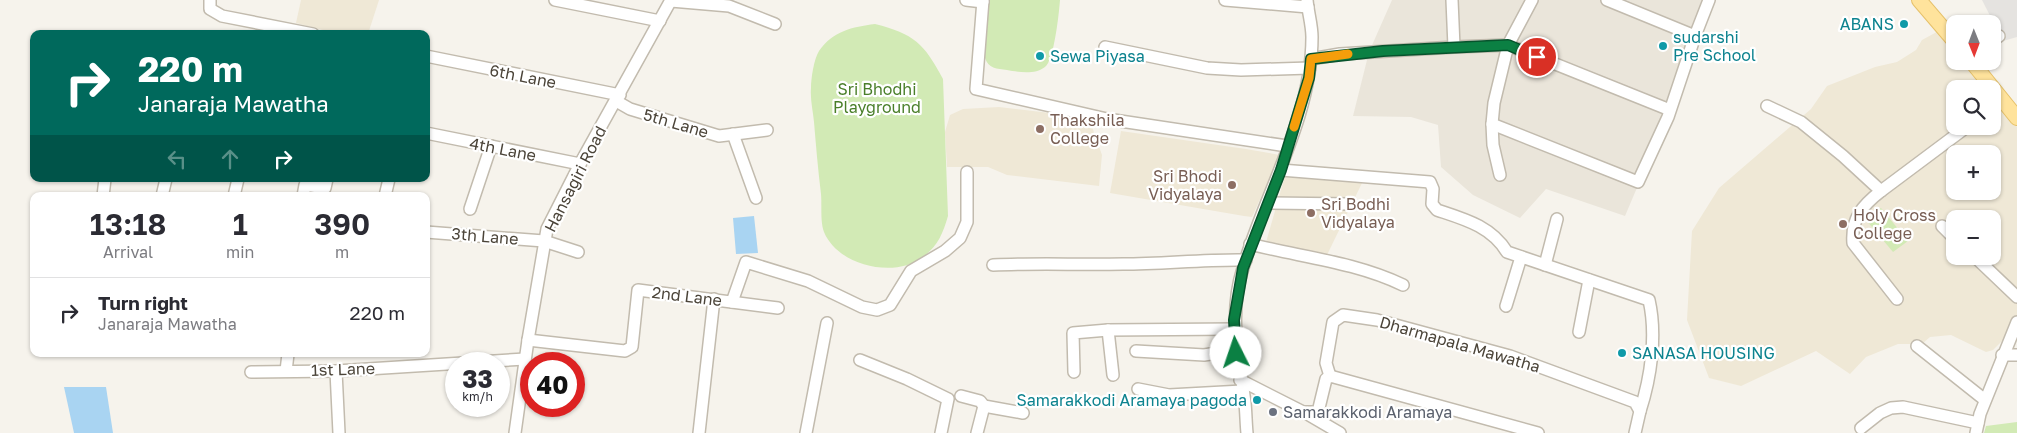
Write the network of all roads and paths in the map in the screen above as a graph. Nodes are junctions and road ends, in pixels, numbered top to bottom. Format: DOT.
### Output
graph roads {
  1 [pos="210,0"];
  2 [pos="555,0"];
  3 [pos="966,0"];
  4 [pos="1225,0"];
  5 [pos="1452,0"];
  6 [pos="1532,0"];
  7 [pos="1607,0"];
  8 [pos="1709,0"];
  9 [pos="1919,0"];
  10 [pos="671,1"];
  11 [pos="983,1"];
  12 [pos="1307,3"];
  13 [pos="660,21"];
  14 [pos="775,24"];
  15 [pos="293,30"];
  16 [pos="1946,32"];
  17 [pos="1695,36"];
  18 [pos="1508,45"];
  19 [pos="1105,47"];
  20 [pos="1454,47"];
  21 [pos="430,57"];
  22 [pos="1310,64"];
  23 [pos="618,98"];
  24 [pos="1767,106"];
  25 [pos="2001,107"];
  26 [pos="1670,110"];
  27 [pos="2017,118"];
  28 [pos="1492,124"];
  29 [pos="767,130"];
  30 [pos="430,134"];
  31 [pos="733,134"];
  32 [pos="1956,135"];
  33 [pos="491,146"];
  34 [pos="1287,146"];
  35 [pos="580,164"];
  36 [pos="1281,170"];
  37 [pos="967,172"];
  38 [pos="1500,175"];
  39 [pos="326,182"];
  40 [pos="1881,191"];
  41 [pos="304,192"];
  42 [pos="756,198"];
  43 [pos="1267,203"];
  44 [pos="1349,204"];
  45 [pos="470,209"];
  46 [pos="1557,219"];
  47 [pos="1942,226"];
  48 [pos="1946,230"];
  49 [pos="430,232"];
  50 [pos="544,241"];
  51 [pos="1250,244"];
  52 [pos="578,252"];
  53 [pos="1521,257"];
  54 [pos="1246,260"];
  55 [pos="993,265"];
  56 [pos="1545,265"];
  57 [pos="1983,265"];
  58 [pos="1589,280"];
  59 [pos="1403,285"];
  60 [pos="2017,297"];
  61 [pos="714,299"];
  62 [pos="1898,299"];
  63 [pos="732,302"];
  64 [pos="1506,306"];
  65 [pos="778,308"];
  66 [pos="2017,322"];
  67 [pos="827,323"];
  68 [pos="1235,329"];
  69 [pos="1108,330"];
  70 [pos="1579,332"];
  71 [pos="528,340"];
  72 [pos="1917,346"];
  73 [pos="1236,350"];
  74 [pos="1136,351"];
  75 [pos="526,352"];
  76 [pos="2002,355"];
  77 [pos="2017,355"];
  78 [pos="288,357"];
  79 [pos="520,359"];
  80 [pos="860,360"];
  81 [pos="286,371"];
  82 [pos="336,371"];
  83 [pos="251,372"];
  84 [pos="1074,372"];
  85 [pos="1114,375"];
  86 [pos="1330,376"];
  87 [pos="1241,385"];
  88 [pos="1138,389"];
  89 [pos="520,396"];
  90 [pos="961,396"];
  91 [pos="1985,400"];
  92 [pos="984,406"];
  93 [pos="1640,411"];
  94 [pos="1303,412"];
  95 [pos="1023,413"];
  96 [pos="1862,428"];
  97 [pos="1977,428"];
  98 [pos="339,433"];
  99 [pos="515,433"];
  100 [pos="700,433"];
  101 [pos="806,433"];
  102 [pos="941,433"];
  103 [pos="977,433"];
  104 [pos="1246,433"];
  105 [pos="1340,433"];
  106 [pos="1538,433"];
  107 [pos="1635,433"];
  1 -- 15 [label="street"];
  2 -- 13 [label="street"];
  3 -- 11 [label="street"];
  4 -- 12 [label="street"];
  5 -- 20 [label="street"];
  6 -- 18 [label="street"];
  7 -- 17 [label="street"];
  8 -- 17 [label="street"];
  9 -- 16 [label="main road"];
  10 -- 13 [label="street, Hansagiri Road"];
  10 -- 14 [label="street"];
  11 -- 34 [label="street"];
  12 -- 22 [label="street"];
  13 -- 23 [label="street, Hansagiri Road"];
  17 -- 26 [label="street"];
  18 -- 20 [label="street"];
  18 -- 26 [label="street"];
  18 -- 28 [label="street"];
  19 -- 22 [label="street"];
  20 -- 22 [label="street"];
  21 -- 23 [label="street, 6th Lane"];
  22 -- 34 [label="street"];
  23 -- 31 [label="street, 5th Lane"];
  23 -- 35 [label="street, Hansagiri Road"];
  24 -- 40 [label="street"];
  25 -- 27 [label="main road"];
  26 -- 28 [label="street"];
  28 -- 38 [label="street"];
  29 -- 31 [label="street, 5th Lane"];
  30 -- 33 [label="street, 4th Lane"];
  31 -- 42 [label="street"];
  32 -- 40 [label="street"];
  33 -- 35 [label="street, 4th Lane"];
  33 -- 45 [label="street"];
  34 -- 36 [label="street"];
  35 -- 50 [label="street, Hansagiri Road"];
  36 -- 43 [label="street"];
  36 -- 53 [label="street"];
  37 -- 63 [label="street"];
  39 -- 41 [label="street"];
  40 -- 62 [label="street"];
  43 -- 44 [label="street"];
  43 -- 51 [label="street"];
  46 -- 56 [label="street"];
  47 -- 48 [label="street"];
  49 -- 50 [label="street, 3th Lane"];
  50 -- 52 [label="street, 3th Lane"];
  50 -- 71 [label="street, Hansagiri Road"];
  51 -- 54 [label="street"];
  51 -- 59 [label="street"];
  53 -- 56 [label="street"];
  53 -- 64 [label="street"];
  54 -- 55 [label="street"];
  54 -- 68 [label="street"];
  56 -- 58 [label="street"];
  57 -- 60 [label="street"];
  58 -- 70 [label="street"];
  58 -- 93 [label="street"];
  61 -- 63 [label="street, 2nd Lane"];
  61 -- 71 [label="street, 2nd Lane"];
  61 -- 100 [label="street"];
  63 -- 65 [label="street, 2nd Lane"];
  66 -- 76 [label="street"];
  67 -- 101 [label="street"];
  68 -- 69 [label="street"];
  68 -- 73 [label="street"];
  69 -- 84 [label="street"];
  69 -- 85 [label="street"];
  71 -- 75 [label="street, Hansagiri Road"];
  72 -- 91 [label="street"];
  73 -- 74 [label="street"];
  73 -- 87 [label="street"];
  76 -- 77 [label="street"];
  76 -- 91 [label="street"];
  78 -- 81 [label="street"];
  79 -- 82 [label="street, 1st Lane"];
  80 -- 102 [label="street"];
  81 -- 82 [label="street, 1st Lane"];
  81 -- 83 [label="street, 1st Lane"];
  82 -- 98 [label="street"];
  86 -- 93 [label="street, Dharmapala Mawatha"];
  86 -- 94 [label="street"];
  86 -- 106 [label="street"];
  87 -- 88 [label="street"];
  87 -- 94 [label="street"];
  87 -- 104 [label="street"];
  89 -- 99 [label="street, Hansagiri Road"];
  90 -- 92 [label="street"];
  91 -- 97 [label="street"];
  92 -- 95 [label="street"];
  92 -- 103 [label="street"];
  93 -- 107 [label="street"];
  94 -- 105 [label="street"];
  96 -- 97 [label="street"];
}
